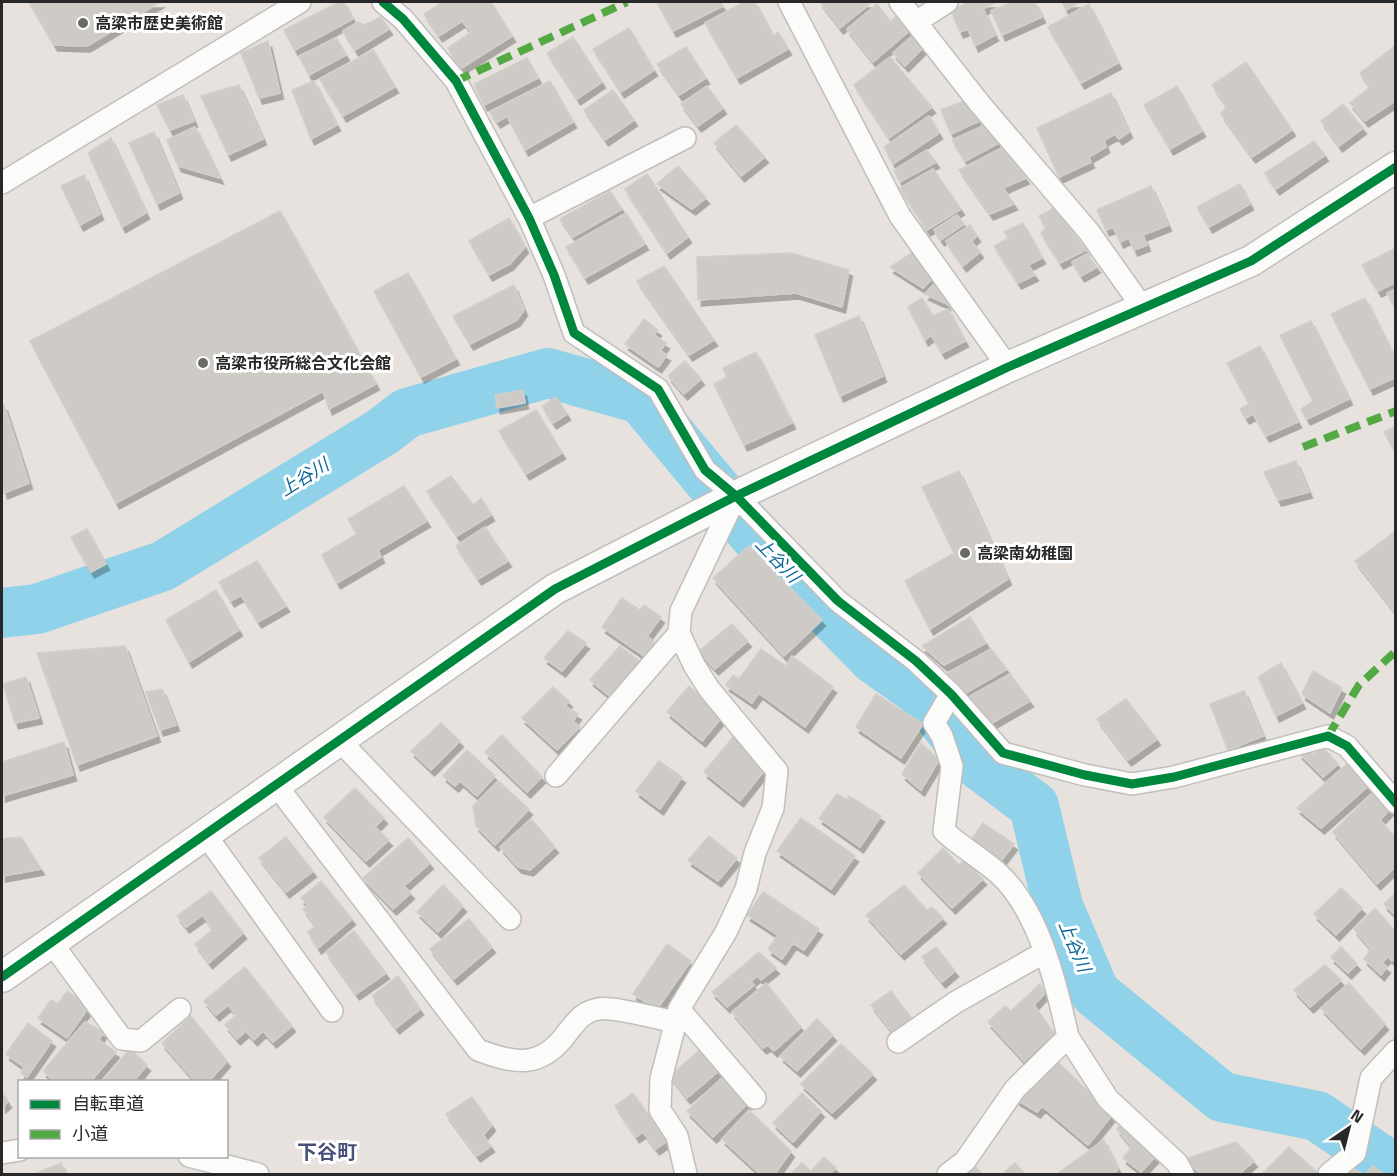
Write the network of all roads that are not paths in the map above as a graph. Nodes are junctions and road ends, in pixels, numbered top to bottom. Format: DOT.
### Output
graph roads {
  1 [pos="300,2"];
  2 [pos="383,2"];
  3 [pos="789,2"];
  4 [pos="900,2"];
  5 [pos="947,2"];
  6 [pos="916,22"];
  7 [pos="685,138"];
  8 [pos="1395,167"];
  9 [pos="2,183"];
  10 [pos="529,218"];
  11 [pos="1143,308"];
  12 [pos="1008,367"];
  13 [pos="736,496"];
  14 [pos="679,633"];
  15 [pos="951,694"];
  16 [pos="339,740"];
  17 [pos="556,776"];
  18 [pos="276,785"];
  19 [pos="1395,803"];
  20 [pos="205,834"];
  21 [pos="510,919"];
  22 [pos="51,942"];
  23 [pos="1045,952"];
  24 [pos="2,977"];
  25 [pos="180,1009"];
  26 [pos="332,1011"];
  27 [pos="677,1016"];
  28 [pos="1068,1037"];
  29 [pos="898,1042"];
  30 [pos="1395,1051"];
  31 [pos="755,1098"];
  32 [pos="18,1150"];
  33 [pos="2,1153"];
  34 [pos="197,1158"];
  35 [pos="258,1174"];
  36 [pos="686,1174"];
  37 [pos="948,1174"];
  38 [pos="1183,1174"];
  39 [pos="1329,1174"];
  1 -- 9 [label="street"];
  2 -- 10 [label="street"];
  3 -- 12 [label="street"];
  4 -- 6 [label="street"];
  5 -- 6 [label="street"];
  6 -- 11 [label="street"];
  7 -- 10 [label="street"];
  8 -- 11 [label="street"];
  10 -- 13 [label="street"];
  11 -- 12 [label="street"];
  12 -- 13 [label="street"];
  13 -- 14 [label="street"];
  13 -- 15 [label="street"];
  13 -- 16 [label="street"];
  14 -- 17 [label="street"];
  14 -- 27 [label="street"];
  15 -- 19 [label="street"];
  15 -- 23 [label="street"];
  16 -- 18 [label="street"];
  16 -- 21 [label="street"];
  18 -- 20 [label="street"];
  18 -- 27 [label="street"];
  20 -- 22 [label="street"];
  20 -- 26 [label="street"];
  22 -- 24 [label="street"];
  22 -- 25 [label="street"];
  23 -- 28 [label="street"];
  23 -- 29 [label="street"];
  27 -- 31 [label="street"];
  27 -- 36 [label="street"];
  28 -- 37 [label="street"];
  28 -- 38 [label="street"];
  30 -- 39 [label="street"];
  32 -- 33 [label="street"];
  34 -- 35 [label="street"];
}
